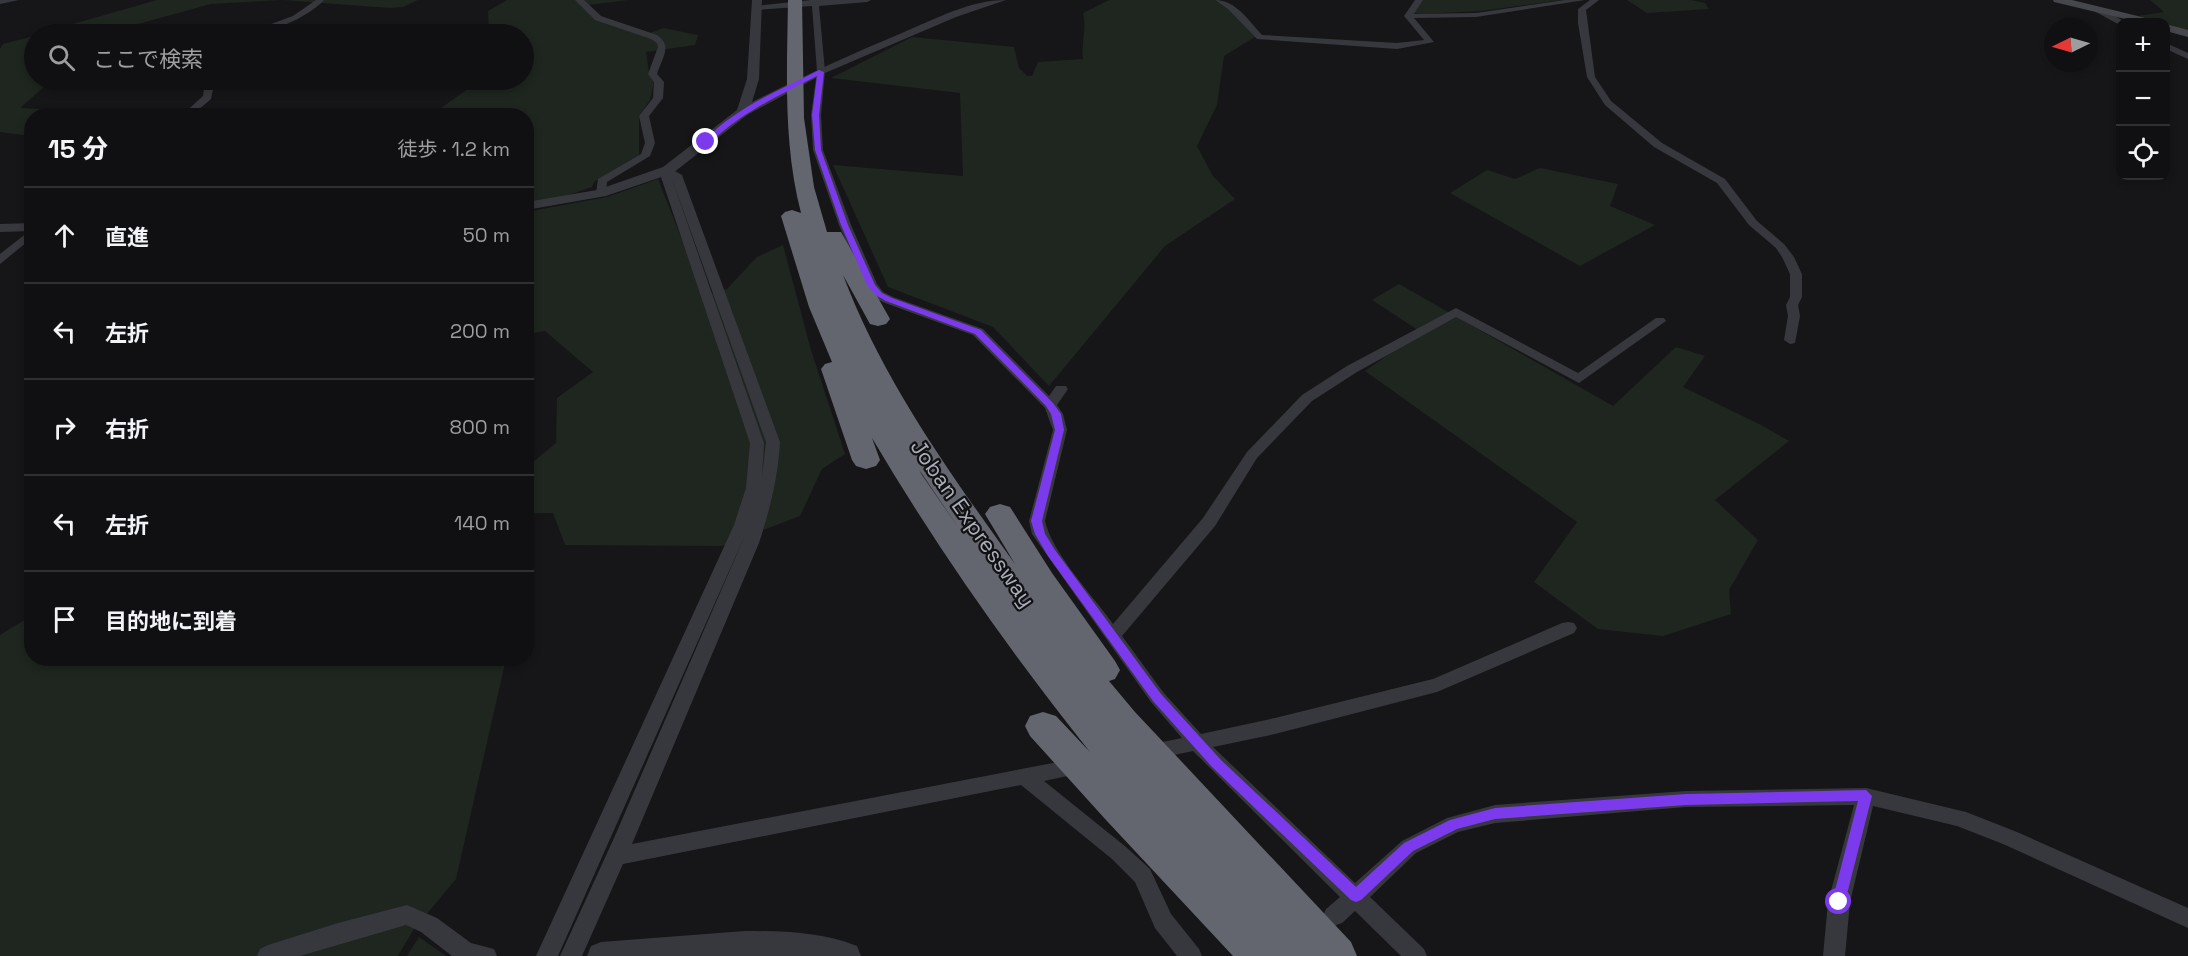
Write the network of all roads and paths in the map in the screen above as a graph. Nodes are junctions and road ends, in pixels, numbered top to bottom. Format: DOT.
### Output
graph roads {
  1 [pos="15,0"];
  2 [pos="320,0"];
  3 [pos="579,0"];
  4 [pos="867,0"];
  5 [pos="1001,0"];
  6 [pos="1219,0"];
  7 [pos="1419,0"];
  8 [pos="1581,0"];
  9 [pos="1595,0"];
  10 [pos="2066,1"];
  11 [pos="809,2"];
  12 [pos="0,3"];
  13 [pos="765,4"];
  14 [pos="2097,9"];
  15 [pos="1408,16"];
  16 [pos="2134,18"];
  17 [pos="2116,20"];
  18 [pos="276,24"];
  19 [pos="2170,28"];
  20 [pos="2188,34"];
  21 [pos="2170,48"];
  22 [pos="2188,56"];
  23 [pos="821,72"];
  24 [pos="209,90"];
  25 [pos="194,108"];
  26 [pos="742,112"];
  27 [pos="788,159"];
  28 [pos="668,170"];
  29 [pos="600,193"];
  30 [pos="534,205"];
  31 [pos="24,227"];
  32 [pos="0,228"];
  33 [pos="24,239"];
  34 [pos="0,260"];
  35 [pos="816,293"];
  36 [pos="878,319"];
  37 [pos="1660,321"];
  38 [pos="1790,340"];
  39 [pos="1060,389"];
  40 [pos="1050,405"];
  41 [pos="866,460"];
  42 [pos="1000,514"];
  43 [pos="1569,628"];
  44 [pos="1113,635"];
  45 [pos="1043,726"];
  46 [pos="1026,778"];
  47 [pos="1177,781"];
  48 [pos="1866,796"];
  49 [pos="618,856"];
  50 [pos="1356,896"];
  51 [pos="1334,916"];
  52 [pos="2188,918"];
  53 [pos="719,950"];
  54 [pos="268,956"];
  55 [pos="486,956"];
  56 [pos="548,956"];
  57 [pos="571,956"];
  58 [pos="601,956"];
  59 [pos="847,956"];
  60 [pos="1191,956"];
  61 [pos="1261,956"];
  62 [pos="1291,956"];
  63 [pos="1336,956"];
  64 [pos="1416,956"];
  65 [pos="1834,956"];
  1 -- 12 [label="street"];
  2 -- 18 [label="street"];
  3 -- 29 [label="street"];
  4 -- 11 [label="street"];
  5 -- 23 [label="street"];
  6 -- 15 [label="street"];
  7 -- 15 [label="street"];
  8 -- 15 [label="street"];
  9 -- 38 [label="street"];
  10 -- 14 [label="main road"];
  11 -- 13 [label="street"];
  11 -- 23 [label="street"];
  11 -- 27 [label="highway, Joban Expressway"];
  13 -- 26 [label="street"];
  13 -- 27 [label="highway, Joban Expressway"];
  14 -- 16 [label="main road"];
  14 -- 17 [label="street"];
  19 -- 20 [label="main road"];
  21 -- 22 [label="street"];
  23 -- 26 [label="street"];
  23 -- 40 [label="street"];
  24 -- 25 [label="street"];
  26 -- 28 [label="street"];
  27 -- 35 [label="highway, Joban Expressway"];
  27 -- 36 [label="highway"];
  27 -- 47 [label="highway, Joban Expressway"];
  28 -- 29 [label="street"];
  28 -- 49 [label="street"];
  28 -- 56 [label="street"];
  29 -- 30 [label="street"];
  31 -- 32 [label="street"];
  33 -- 34 [label="street"];
  35 -- 41 [label="highway"];
  35 -- 62 [label="highway, Joban Expressway"];
  37 -- 44 [label="street"];
  39 -- 40 [label="street"];
  40 -- 44 [label="street"];
  42 -- 47 [label="highway"];
  43 -- 46 [label="street"];
  44 -- 50 [label="street"];
  45 -- 61 [label="highway"];
  46 -- 49 [label="street"];
  46 -- 60 [label="street"];
  47 -- 63 [label="highway, Joban Expressway"];
  48 -- 50 [label="street"];
  48 -- 52 [label="street"];
  48 -- 65 [label="street"];
  49 -- 57 [label="street"];
  50 -- 51 [label="street"];
  50 -- 64 [label="street"];
  53 -- 58 [label="street"];
  53 -- 59 [label="street"];
  54 -- 55 [label="street"];
}
